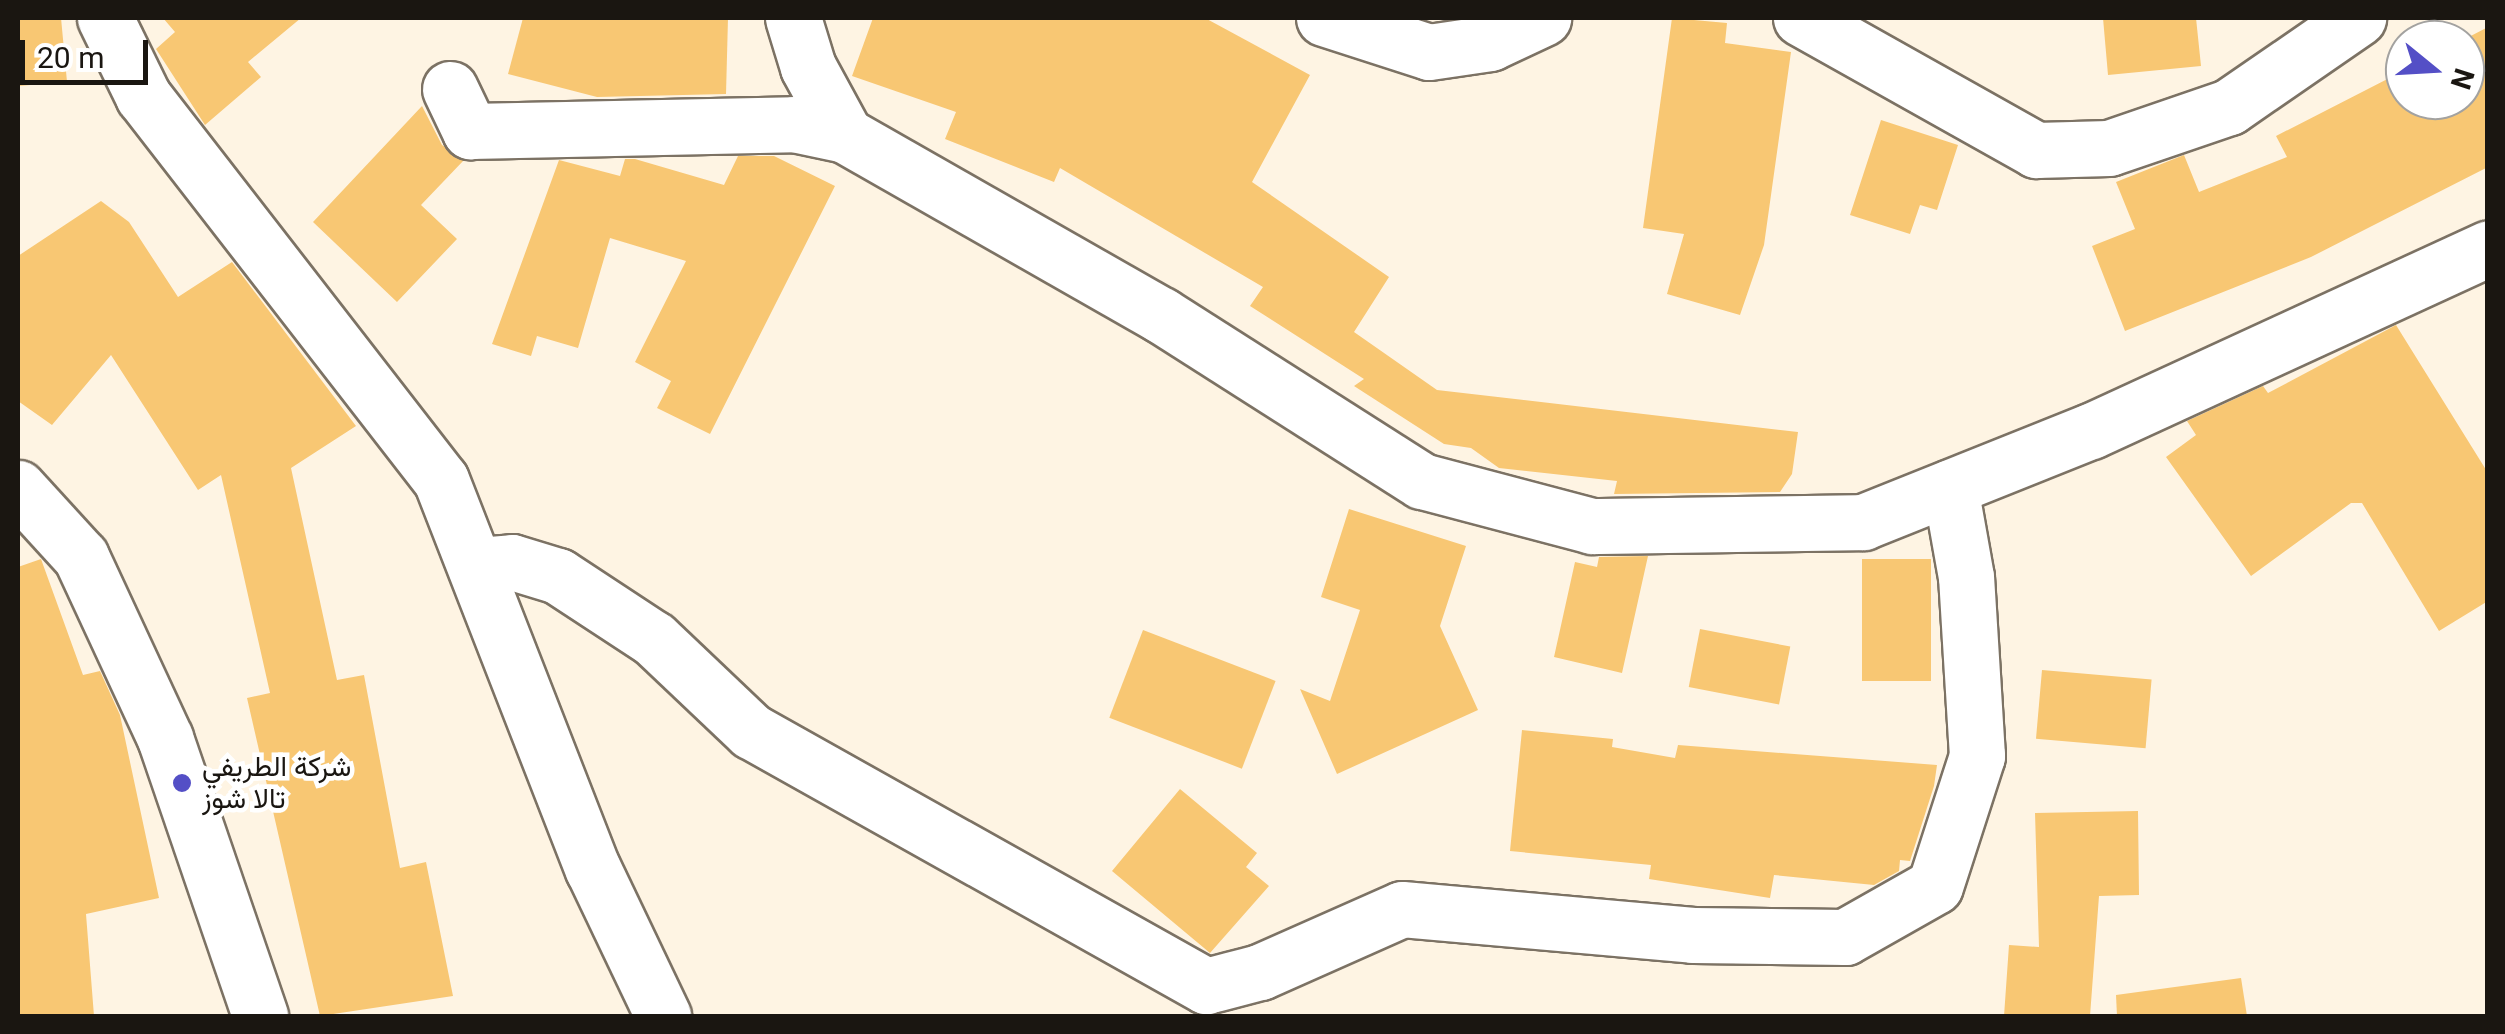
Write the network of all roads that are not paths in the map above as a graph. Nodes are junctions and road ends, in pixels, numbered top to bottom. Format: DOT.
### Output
graph roads {
  1 [pos="104,18"];
  2 [pos="793,18"];
  3 [pos="1324,18"];
  4 [pos="1543,18"];
  5 [pos="1801,18"];
  6 [pos="2358,18"];
  7 [pos="450,89"];
  8 [pos="845,135"];
  9 [pos="2488,248"];
  10 [pos="1950,487"];
  11 [pos="26,507"];
  12 [pos="479,566"];
  13 [pos="260,1016"];
  14 [pos="663,1016"];
  1 -- 12 [label="street"];
  2 -- 8 [label="street"];
  3 -- 4 [label="street"];
  5 -- 6 [label="street"];
  7 -- 8 [label="street"];
  8 -- 10 [label="street"];
  9 -- 10 [label="street"];
  10 -- 12 [label="street"];
  11 -- 13 [label="street"];
  12 -- 14 [label="street"];
}
